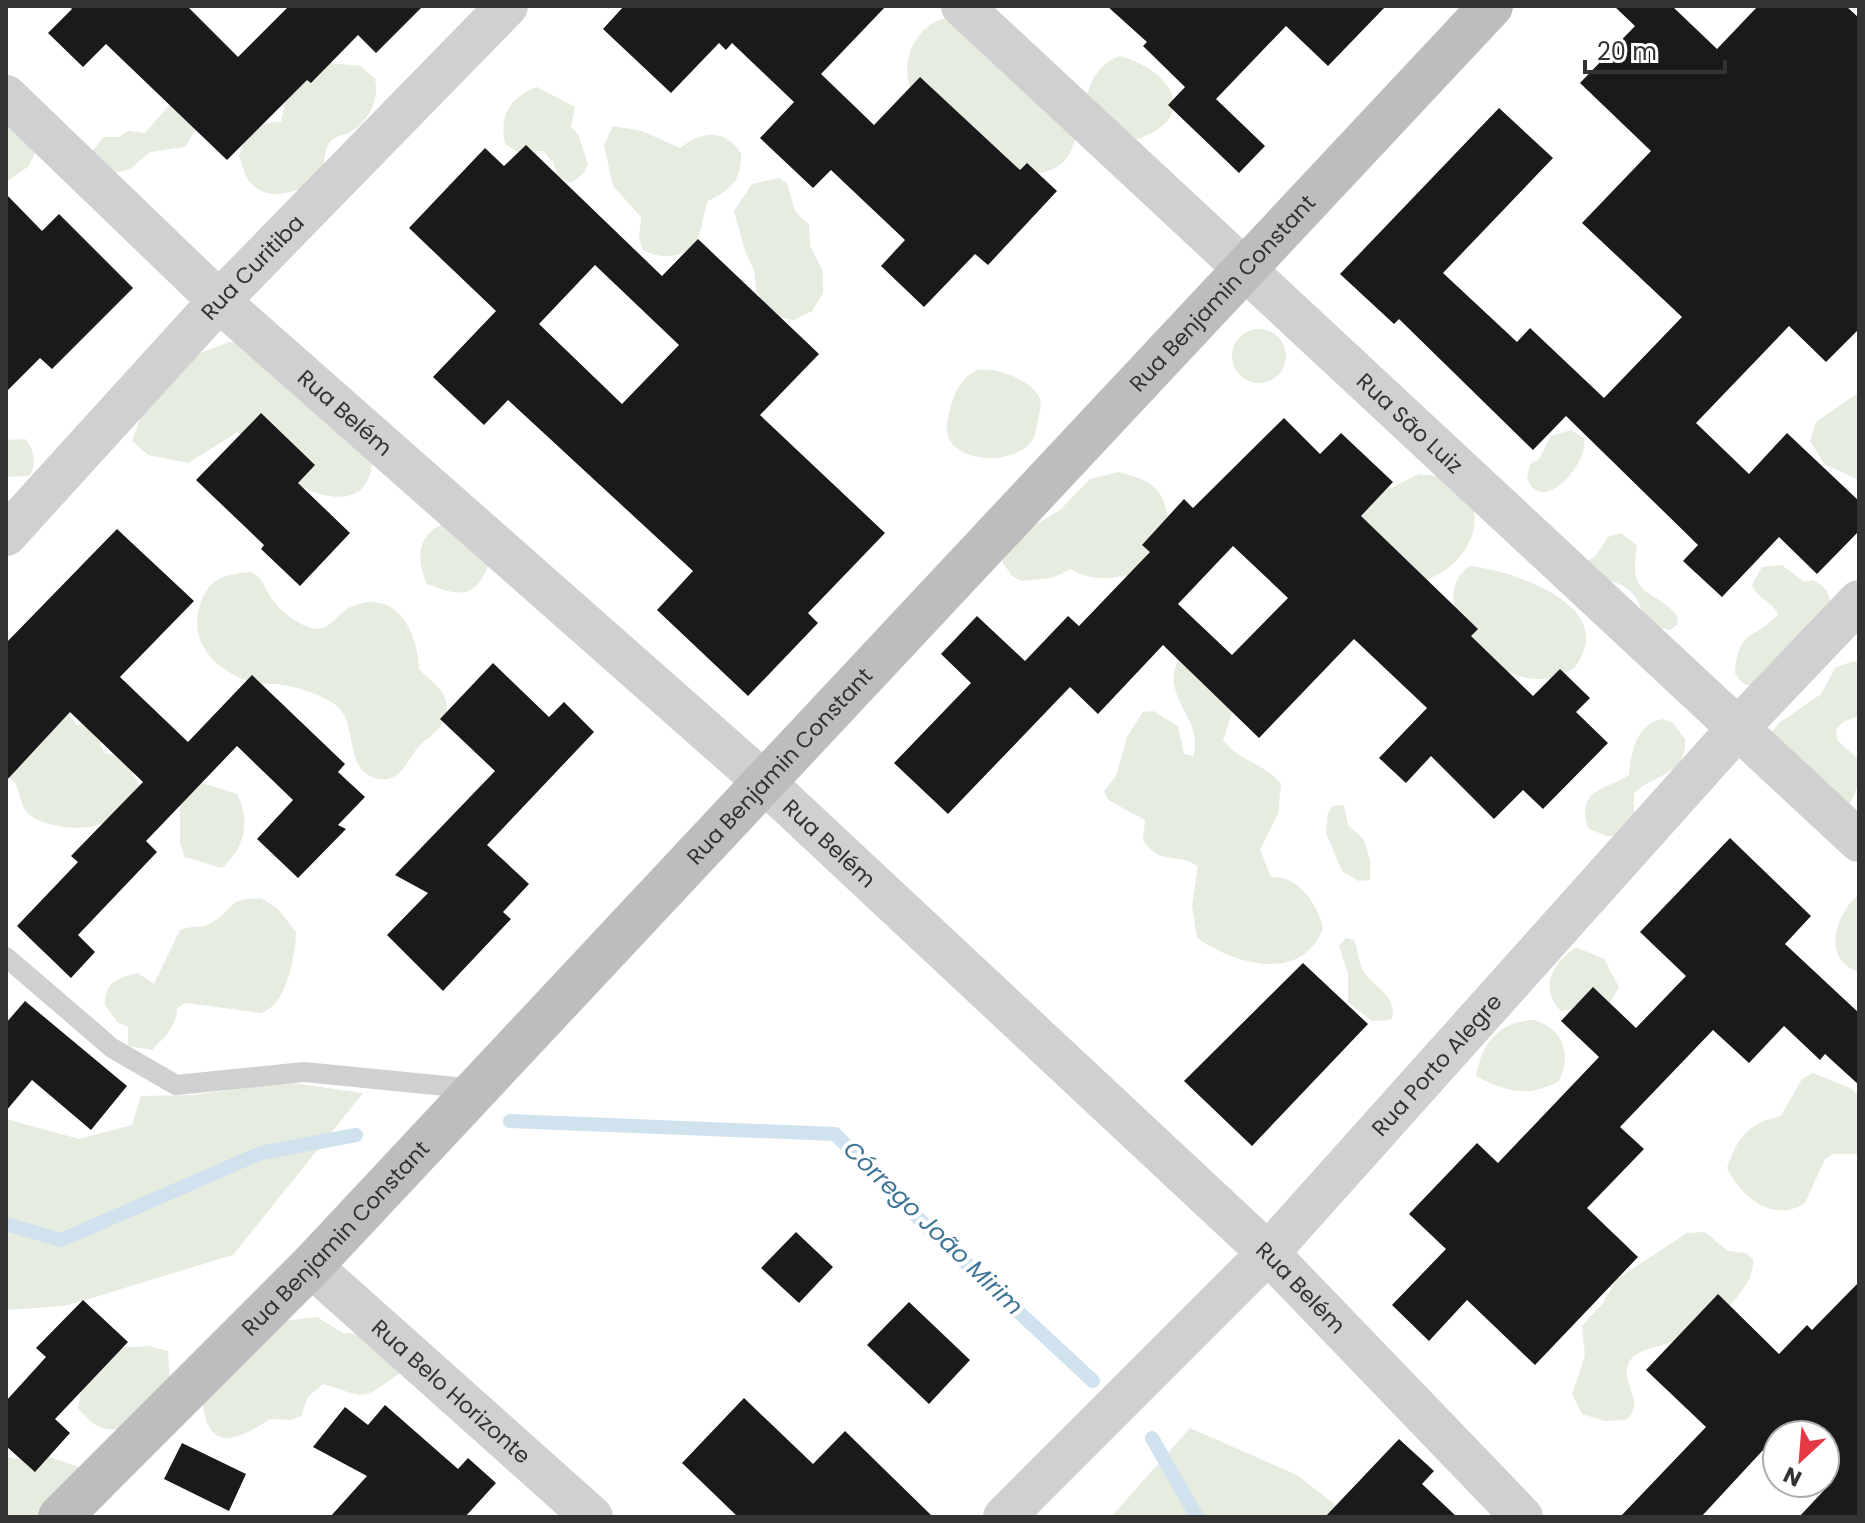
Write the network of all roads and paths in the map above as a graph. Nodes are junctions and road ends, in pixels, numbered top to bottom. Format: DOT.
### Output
graph roads {
  1 [pos="507,6"];
  2 [pos="962,6"];
  3 [pos="1491,6"];
  4 [pos="6,96"];
  5 [pos="1243,270"];
  6 [pos="219,301"];
  7 [pos="6,535"];
  8 [pos="1859,601"];
  9 [pos="1739,727"];
  10 [pos="763,781"];
  11 [pos="1859,841"];
  12 [pos="6,957"];
  13 [pos="476,1089"];
  14 [pos="1268,1253"];
  15 [pos="311,1266"];
  16 [pos="60,1517"];
  17 [pos="592,1517"];
  18 [pos="1004,1517"];
  19 [pos="1522,1517"];
  1 -- 6 [label="street, Rua Curitiba"];
  2 -- 5 [label="street, Rua São Luiz"];
  3 -- 5 [label="street, Rua Benjamin Constant"];
  4 -- 6 [label="street, Rua Belém"];
  5 -- 9 [label="street, Rua São Luiz"];
  5 -- 10 [label="street, Rua Benjamin Constant"];
  6 -- 7 [label="street, Rua Curitiba"];
  6 -- 10 [label="street, Rua Belém"];
  8 -- 9 [label="street, Rua Porto Alegre"];
  9 -- 11 [label="street, Rua São Luiz"];
  9 -- 14 [label="street, Rua Porto Alegre"];
  10 -- 13 [label="street, Rua Benjamin Constant"];
  10 -- 14 [label="street, Rua Belém"];
  12 -- 13 [label="lane"];
  13 -- 15 [label="street, Rua Benjamin Constant"];
  14 -- 18 [label="street, Rua Porto Alegre"];
  14 -- 19 [label="street, Rua Belém"];
  15 -- 16 [label="street, Rua Benjamin Constant"];
  15 -- 17 [label="street, Rua Belo Horizonte"];
}
